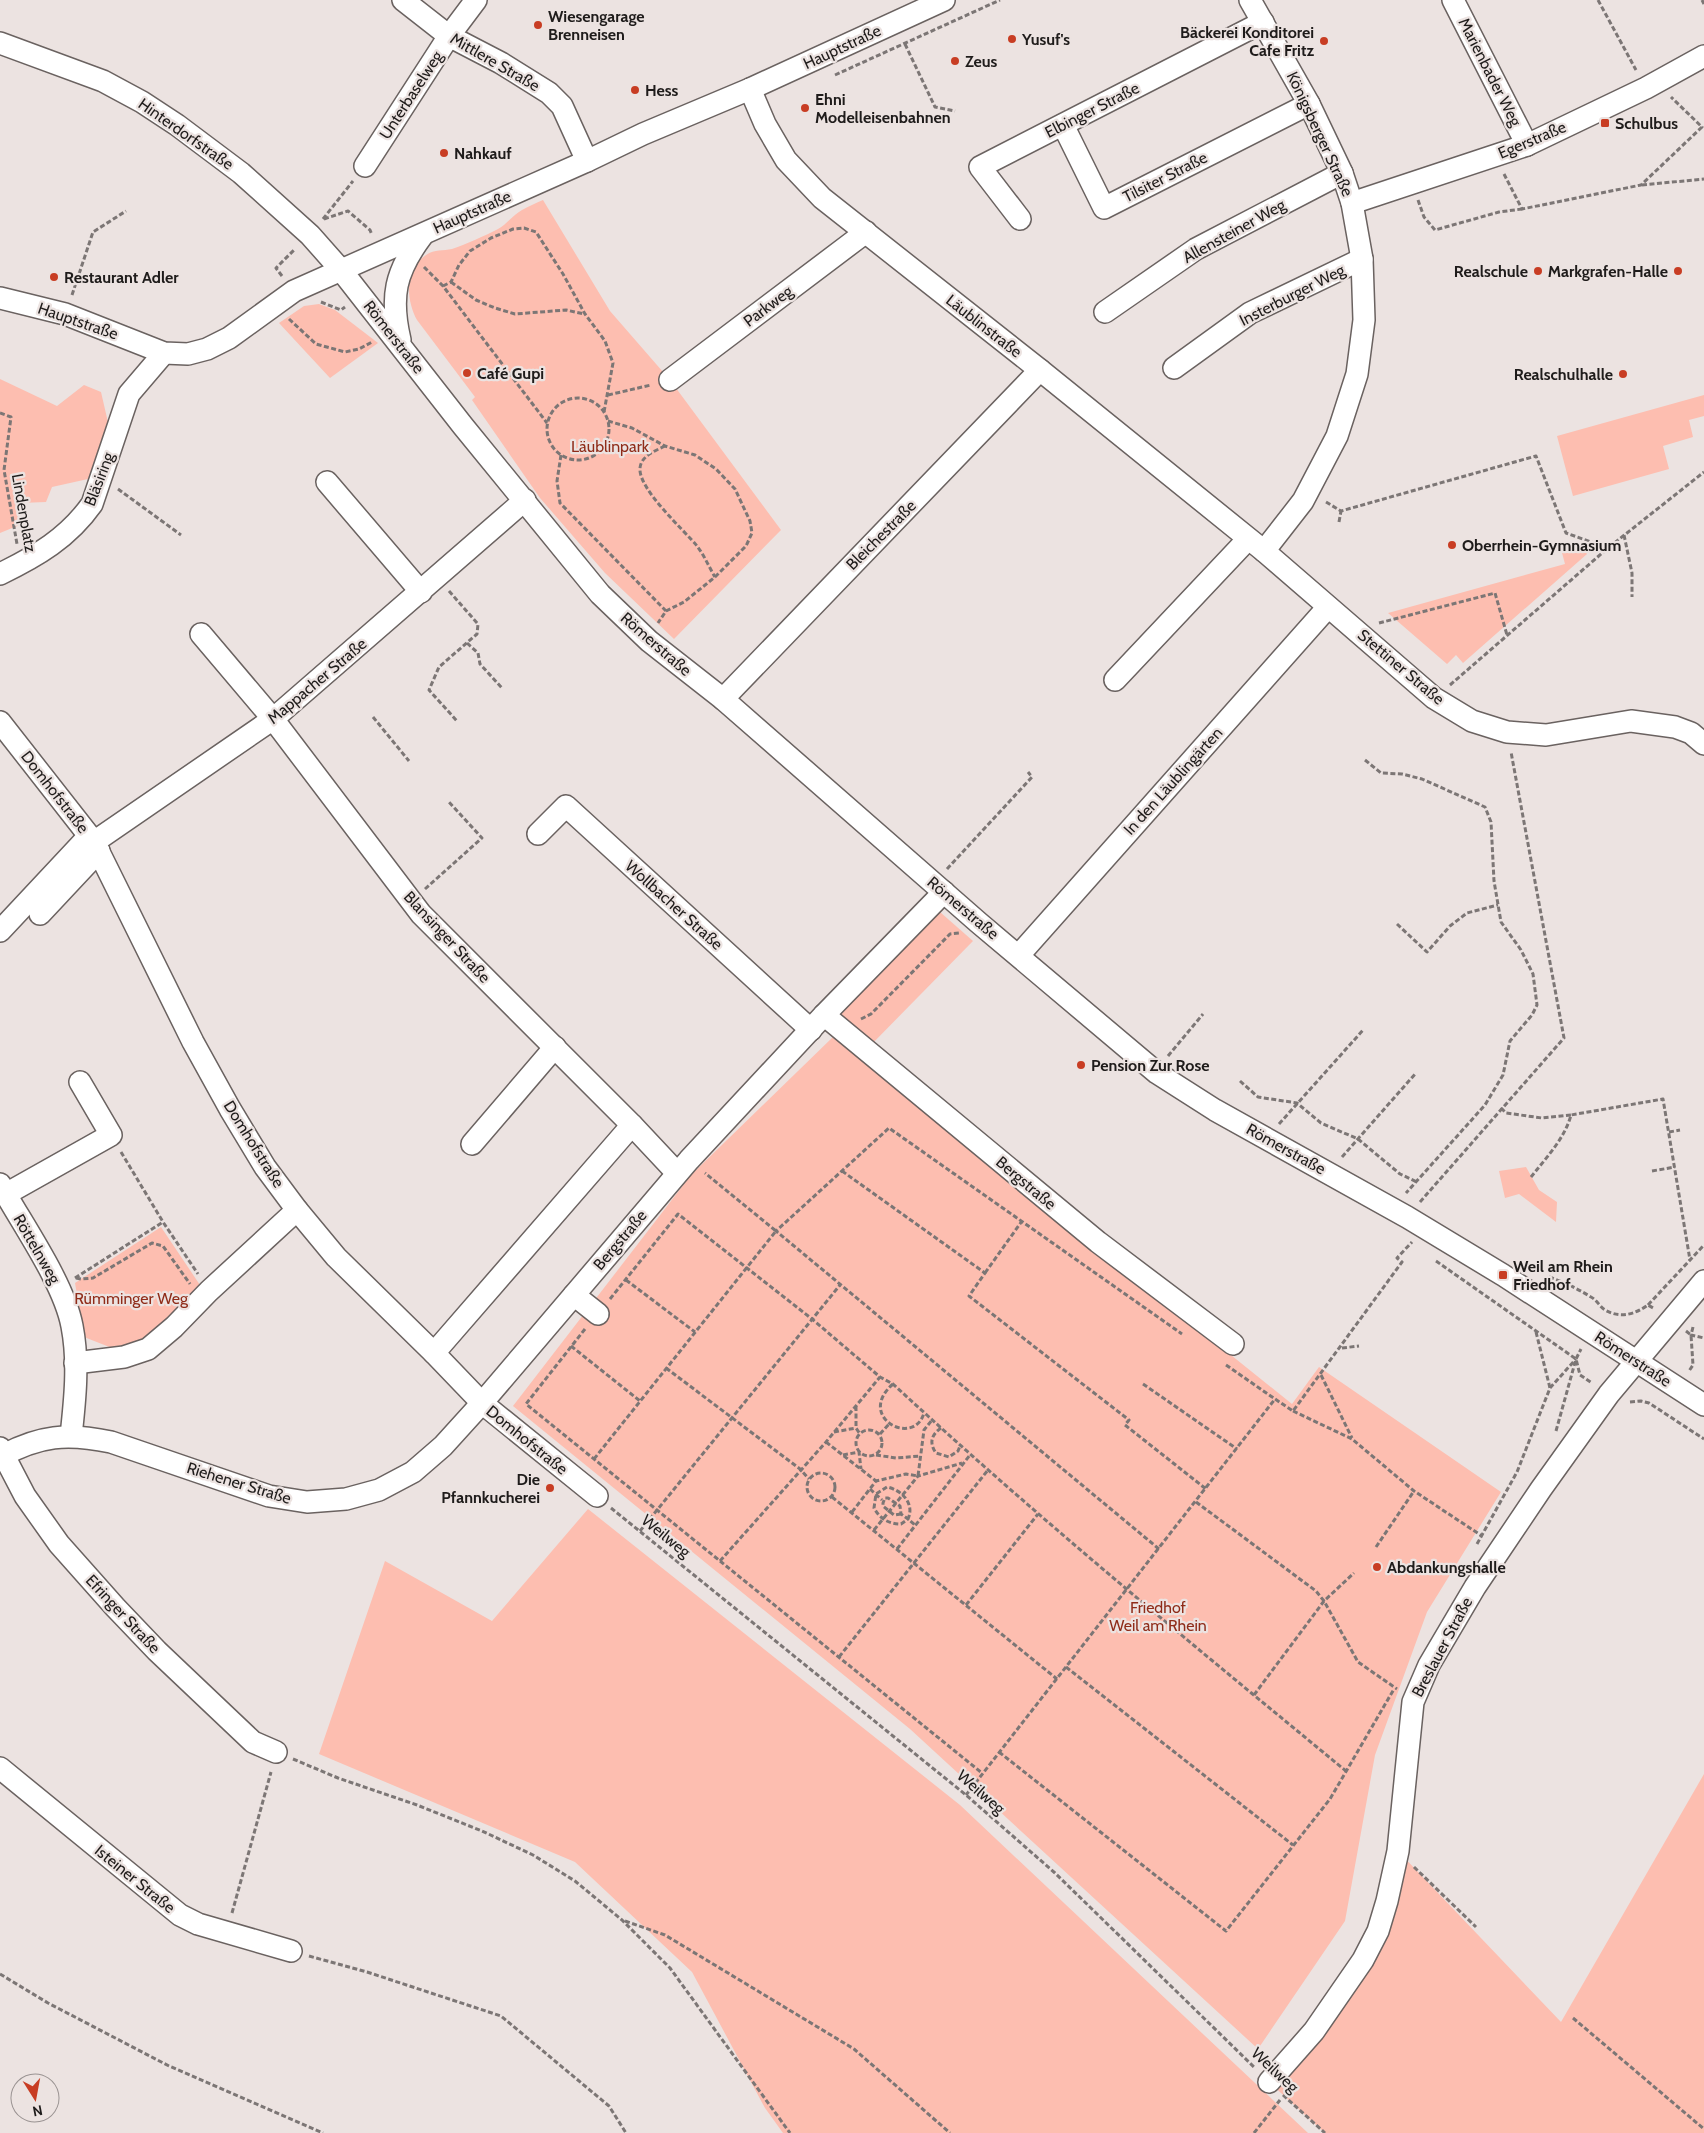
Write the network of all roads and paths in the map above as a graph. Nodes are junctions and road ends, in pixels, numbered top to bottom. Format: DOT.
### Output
graph roads {
  1 [pos="403,0"];
  2 [pos="476,0"];
  3 [pos="944,0"];
  4 [pos="1000,0"];
  5 [pos="1250,0"];
  6 [pos="1453,0"];
  7 [pos="1598,0"];
  8 [pos="1702,0"];
  9 [pos="1704,4"];
  10 [pos="1263,22"];
  11 [pos="449,36"];
  12 [pos="0,44"];
  13 [pos="906,44"];
  14 [pos="1704,56"];
  15 [pos="828,78"];
  16 [pos="1651,85"];
  17 [pos="750,89"];
  18 [pos="1309,104"];
  19 [pos="955,111"];
  20 [pos="1063,125"];
  21 [pos="1703,128"];
  22 [pos="1527,145"];
  23 [pos="1495,155"];
  24 [pos="587,161"];
  25 [pos="365,166"];
  26 [pos="1342,174"];
  27 [pos="1704,179"];
  28 [pos="1413,184"];
  29 [pos="1641,186"];
  30 [pos="1352,203"];
  31 [pos="1522,209"];
  32 [pos="126,211"];
  33 [pos="1020,220"];
  34 [pos="316,227"];
  35 [pos="866,232"];
  36 [pos="423,234"];
  37 [pos="380,254"];
  38 [pos="1362,259"];
  39 [pos="420,262"];
  40 [pos="341,270"];
  41 [pos="451,282"];
  42 [pos="443,286"];
  43 [pos="0,298"];
  44 [pos="283,312"];
  45 [pos="1106,312"];
  46 [pos="65,314"];
  47 [pos="585,314"];
  48 [pos="394,337"];
  49 [pos="164,353"];
  50 [pos="1174,368"];
  51 [pos="1040,370"];
  52 [pos="670,380"];
  53 [pos="608,395"];
  54 [pos="604,412"];
  55 [pos="0,413"];
  56 [pos="608,420"];
  57 [pos="547,423"];
  58 [pos="665,446"];
  59 [pos="561,455"];
  60 [pos="2,470"];
  61 [pos="1704,472"];
  62 [pos="101,477"];
  63 [pos="327,482"];
  64 [pos="1308,492"];
  65 [pos="525,500"];
  66 [pos="1341,511"];
  67 [pos="1339,522"];
  68 [pos="181,535"];
  69 [pos="1624,535"];
  70 [pos="1256,545"];
  71 [pos="1608,548"];
  72 [pos="20,564"];
  73 [pos="0,574"];
  74 [pos="715,576"];
  75 [pos="437,578"];
  76 [pos="421,592"];
  77 [pos="1632,597"];
  78 [pos="1328,607"];
  79 [pos="666,611"];
  80 [pos="1355,630"];
  81 [pos="201,634"];
  82 [pos="1507,635"];
  83 [pos="649,641"];
  84 [pos="467,642"];
  85 [pos="1115,680"];
  86 [pos="502,688"];
  87 [pos="1434,698"];
  88 [pos="722,700"];
  89 [pos="373,717"];
  90 [pos="273,719"];
  91 [pos="0,722"];
  92 [pos="457,722"];
  93 [pos="1507,732"];
  94 [pos="1704,744"];
  95 [pos="1365,760"];
  96 [pos="409,761"];
  97 [pos="1028,772"];
  98 [pos="448,800"];
  99 [pos="538,834"];
  100 [pos="94,843"];
  101 [pos="938,888"];
  102 [pos="411,902"];
  103 [pos="1498,905"];
  104 [pos="40,914"];
  105 [pos="979,923"];
  106 [pos="1397,924"];
  107 [pos="0,931"];
  108 [pos="1019,955"];
  109 [pos="1203,1014"];
  110 [pos="818,1023"];
  111 [pos="1364,1029"];
  112 [pos="555,1047"];
  113 [pos="1166,1058"];
  114 [pos="1416,1073"];
  115 [pos="1240,1081"];
  116 [pos="80,1082"];
  117 [pos="1297,1103"];
  118 [pos="1501,1108"];
  119 [pos="1571,1115"];
  120 [pos="632,1125"];
  121 [pos="1277,1126"];
  122 [pos="1680,1130"];
  123 [pos="1669,1132"];
  124 [pos="111,1135"];
  125 [pos="1358,1139"];
  126 [pos="472,1144"];
  127 [pos="1340,1159"];
  128 [pos="683,1166"];
  129 [pos="1675,1167"];
  130 [pos="842,1171"];
  131 [pos="1652,1171"];
  132 [pos="1531,1177"];
  133 [pos="1417,1182"];
  134 [pos="3,1189"];
  135 [pos="1405,1194"];
  136 [pos="297,1210"];
  137 [pos="1407,1217"];
  138 [pos="163,1222"];
  139 [pos="1022,1222"];
  140 [pos="776,1231"];
  141 [pos="1418,1236"];
  142 [pos="1704,1245"];
  143 [pos="1690,1260"];
  144 [pos="746,1268"];
  145 [pos="985,1274"];
  146 [pos="1549,1276"];
  147 [pos="626,1280"];
  148 [pos="1704,1280"];
  149 [pos="67,1282"];
  150 [pos="840,1285"];
  151 [pos="207,1288"];
  152 [pos="574,1295"];
  153 [pos="1648,1305"];
  154 [pos="1604,1310"];
  155 [pos="598,1314"];
  156 [pos="812,1319"];
  157 [pos="695,1332"];
  158 [pos="1691,1335"];
  159 [pos="1185,1336"];
  160 [pos="1704,1338"];
  161 [pos="1233,1344"];
  162 [pos="571,1346"];
  163 [pos="1359,1346"];
  164 [pos="1341,1348"];
  165 [pos="434,1353"];
  166 [pos="1218,1359"];
  167 [pos="1576,1359"];
  168 [pos="1636,1361"];
  169 [pos="75,1363"];
  170 [pos="666,1368"];
  171 [pos="1321,1375"];
  172 [pos="880,1377"];
  173 [pos="893,1384"];
  174 [pos="1143,1384"];
  175 [pos="1550,1388"];
  176 [pos="1275,1399"];
  177 [pos="640,1401"];
  178 [pos="482,1404"];
  179 [pos="856,1405"];
  180 [pos="1704,1405"];
  181 [pos="1293,1411"];
  182 [pos="1662,1411"];
  183 [pos="924,1413"];
  184 [pos="732,1417"];
  185 [pos="932,1420"];
  186 [pos="889,1424"];
  187 [pos="856,1428"];
  188 [pos="941,1428"];
  189 [pos="834,1432"];
  190 [pos="1556,1433"];
  191 [pos="860,1434"];
  192 [pos="880,1434"];
  193 [pos="71,1436"];
  194 [pos="1352,1438"];
  195 [pos="1704,1439"];
  196 [pos="826,1442"];
  197 [pos="960,1446"];
  198 [pos="1237,1448"];
  199 [pos="859,1452"];
  200 [pos="1,1453"];
  201 [pos="842,1455"];
  202 [pos="874,1455"];
  203 [pos="970,1455"];
  204 [pos="920,1456"];
  205 [pos="594,1459"];
  206 [pos="963,1463"];
  207 [pos="800,1469"];
  208 [pos="861,1470"];
  209 [pos="988,1470"];
  210 [pos="918,1476"];
  211 [pos="810,1479"];
  212 [pos="876,1481"];
  213 [pos="870,1489"];
  214 [pos="1206,1489"];
  215 [pos="1414,1491"];
  216 [pos="876,1494"];
  217 [pos="597,1496"];
  218 [pos="902,1496"];
  219 [pos="832,1497"];
  220 [pos="882,1500"];
  221 [pos="1196,1502"];
  222 [pos="896,1503"];
  223 [pos="657,1510"];
  224 [pos="852,1512"];
  225 [pos="889,1512"];
  226 [pos="901,1514"];
  227 [pos="1038,1514"];
  228 [pos="883,1519"];
  229 [pos="908,1519"];
  230 [pos="915,1525"];
  231 [pos="874,1530"];
  232 [pos="640,1531"];
  233 [pos="1482,1536"];
  234 [pos="1376,1547"];
  235 [pos="897,1549"];
  236 [pos="1159,1549"];
  237 [pos="1472,1552"];
  238 [pos="720,1561"];
  239 [pos="913,1563"];
  240 [pos="1354,1573"];
  241 [pos="1127,1590"];
  242 [pos="1324,1601"];
  243 [pos="966,1606"];
  244 [pos="839,1657"];
  245 [pos="1066,1667"];
  246 [pos="1057,1679"];
  247 [pos="1399,1679"];
  248 [pos="1395,1687"];
  249 [pos="1254,1696"];
  250 [pos="1413,1702"];
  251 [pos="276,1752"];
  252 [pos="999,1752"];
  253 [pos="0,1768"];
  254 [pos="1346,1771"];
  255 [pos="982,1773"];
  256 [pos="966,1795"];
  257 [pos="1293,1845"];
  258 [pos="1398,1851"];
  259 [pos="622,1920"];
  260 [pos="1476,1927"];
  261 [pos="227,1933"];
  262 [pos="291,1951"];
  263 [pos="0,1974"];
  264 [pos="1573,2018"];
  265 [pos="1276,2089"];
  266 [pos="1704,2129"];
  267 [pos="323,2133"];
  268 [pos="626,2133"];
  269 [pos="790,2133"];
  270 [pos="950,2133"];
  271 [pos="1254,2133"];
  272 [pos="1325,2133"];
  273 [pos="1701,2133"];
  1 -- 11 [label="street, Mittlere Straße"];
  2 -- 11 [label="street, Unterbaselweg"];
  3 -- 17 [label="street, Hauptstraße"];
  4 -- 13 [label="path"];
  5 -- 10 [label="street, Königsberger Straße"];
  6 -- 22 [label="street, Marienbader Weg"];
  7 -- 16 [label="path"];
  8 -- 9 [label="path"];
  10 -- 18 [label="street, Königsberger Straße"];
  10 -- 20 [label="street, Elbinger Straße"];
  11 -- 24 [label="street, Mittlere Straße"];
  11 -- 25 [label="street, Unterbaselweg"];
  12 -- 34 [label="street, Hinterdorfstraße"];
  13 -- 15 [label="path"];
  13 -- 19 [label="path"];
  14 -- 16 [label="street, Egerstraße"];
  16 -- 21 [label="path"];
  16 -- 22 [label="street, Egerstraße"];
  17 -- 24 [label="street, Hauptstraße"];
  17 -- 35 [label="street, Läublinstraße"];
  18 -- 20 [label="street, Tilsiter Straße"];
  18 -- 26 [label="street, Königsberger Straße"];
  20 -- 33 [label="street, Elbinger Straße"];
  21 -- 29 [label="path"];
  22 -- 23 [label="street, Egerstraße"];
  23 -- 28 [label="street, Egerstraße"];
  23 -- 31 [label="path"];
  24 -- 36 [label="street, Hauptstraße"];
  25 -- 34 [label="path"];
  26 -- 30 [label="street, Königsberger Straße"];
  26 -- 45 [label="street, Allensteiner Weg"];
  27 -- 29 [label="path"];
  28 -- 30 [label="street, Egerstraße"];
  28 -- 31 [label="path"];
  29 -- 31 [label="path"];
  30 -- 38 [label="street, Königsberger Straße"];
  32 -- 46 [label="path"];
  34 -- 37 [label="path"];
  34 -- 40 [label="street, Hinterdorfstraße"];
  35 -- 51 [label="street, Läublinstraße"];
  35 -- 52 [label="street, Parkweg"];
  36 -- 37 [label="street, Hauptstraße"];
  36 -- 48 [label="street"];
  37 -- 40 [label="street, Hauptstraße"];
  38 -- 50 [label="street, Insterburger Weg"];
  38 -- 64 [label="street, Königsberger Straße"];
  39 -- 42 [label="path"];
  40 -- 48 [label="street, Römerstraße"];
  40 -- 49 [label="street, Hauptstraße"];
  41 -- 42 [label="path"];
  41 -- 47 [label="path"];
  41 -- 47 [label="path"];
  42 -- 57 [label="path"];
  43 -- 46 [label="street, Hauptstraße"];
  44 -- 48 [label="path"];
  46 -- 49 [label="street, Hauptstraße"];
  47 -- 53 [label="path"];
  48 -- 65 [label="street, Römerstraße"];
  49 -- 62 [label="street, Bläsiring"];
  51 -- 70 [label="street, Läublinstraße"];
  51 -- 88 [label="street, Bleichestraße"];
  52 -- 53 [label="path"];
  53 -- 54 [label="path"];
  54 -- 56 [label="path"];
  54 -- 57 [label="path"];
  55 -- 60 [label="path, Lindenplatz"];
  56 -- 58 [label="path"];
  56 -- 59 [label="path"];
  57 -- 59 [label="path"];
  58 -- 74 [label="path"];
  58 -- 74 [label="path"];
  59 -- 79 [label="path"];
  60 -- 72 [label="path, Lindenplatz"];
  61 -- 69 [label="path"];
  62 -- 68 [label="path"];
  62 -- 72 [label="street, Bläsiring"];
  63 -- 76 [label="street"];
  64 -- 66 [label="path"];
  64 -- 70 [label="street, Königsberger Straße"];
  65 -- 75 [label="street, Mappacher Straße"];
  65 -- 83 [label="street, Römerstraße"];
  66 -- 67 [label="path"];
  66 -- 71 [label="path"];
  69 -- 71 [label="path"];
  69 -- 77 [label="path"];
  70 -- 78 [label="street, Stettiner Straße"];
  70 -- 85 [label="street"];
  71 -- 82 [label="path"];
  72 -- 73 [label="street, Bläsiring"];
  74 -- 79 [label="path"];
  75 -- 76 [label="street, Mappacher Straße"];
  75 -- 84 [label="path"];
  76 -- 90 [label="street, Mappacher Straße"];
  78 -- 80 [label="street, Stettiner Straße"];
  78 -- 108 [label="street, In den Läublingärten"];
  79 -- 83 [label="path"];
  80 -- 82 [label="path"];
  80 -- 87 [label="street, Stettiner Straße"];
  81 -- 90 [label="street, Blansinger Straße"];
  82 -- 87 [label="path"];
  83 -- 88 [label="street, Römerstraße"];
  84 -- 86 [label="path"];
  84 -- 92 [label="path"];
  87 -- 93 [label="street, Stettiner Straße"];
  88 -- 101 [label="street, Römerstraße"];
  89 -- 96 [label="path"];
  90 -- 100 [label="street, Mappacher Straße"];
  90 -- 102 [label="street, Blansinger Straße"];
  91 -- 100 [label="street, Domhofstraße"];
  93 -- 94 [label="street, Stettiner Straße"];
  93 -- 118 [label="path"];
  95 -- 103 [label="path"];
  97 -- 101 [label="path"];
  98 -- 102 [label="path"];
  99 -- 110 [label="street, Wollbacher Straße"];
  100 -- 104 [label="street"];
  100 -- 107 [label="street"];
  100 -- 136 [label="street, Domhofstraße"];
  101 -- 105 [label="street, Römerstraße"];
  101 -- 110 [label="street, Bergstraße"];
  102 -- 112 [label="street, Blansinger Straße"];
  103 -- 106 [label="path"];
  103 -- 133 [label="path"];
  105 -- 108 [label="street, Römerstraße"];
  105 -- 110 [label="path"];
  108 -- 137 [label="street, Römerstraße"];
  109 -- 113 [label="path"];
  110 -- 128 [label="street, Bergstraße"];
  110 -- 161 [label="street, Bergstraße"];
  111 -- 117 [label="path"];
  112 -- 120 [label="street, Blansinger Straße"];
  112 -- 126 [label="street"];
  114 -- 125 [label="path"];
  115 -- 117 [label="path"];
  116 -- 124 [label="street"];
  117 -- 121 [label="path"];
  117 -- 125 [label="path"];
  118 -- 119 [label="path"];
  118 -- 137 [label="path"];
  119 -- 123 [label="path"];
  119 -- 132 [label="path"];
  120 -- 128 [label="street, Blansinger Straße"];
  120 -- 165 [label="street"];
  122 -- 123 [label="path"];
  123 -- 129 [label="path"];
  124 -- 134 [label="street"];
  124 -- 138 [label="path"];
  125 -- 127 [label="path"];
  125 -- 133 [label="path"];
  128 -- 140 [label="path"];
  128 -- 152 [label="street, Bergstraße"];
  129 -- 131 [label="path"];
  129 -- 143 [label="path"];
  130 -- 139 [label="path"];
  130 -- 140 [label="path"];
  130 -- 145 [label="path"];
  133 -- 135 [label="path"];
  134 -- 149 [label="street, Röttelnweg"];
  136 -- 151 [label="street"];
  136 -- 165 [label="street, Domhofstraße"];
  137 -- 168 [label="street, Römerstraße"];
  138 -- 149 [label="path"];
  138 -- 151 [label="path"];
  139 -- 145 [label="path"];
  139 -- 159 [label="path"];
  140 -- 144 [label="path"];
  140 -- 150 [label="path"];
  141 -- 164 [label="path"];
  142 -- 143 [label="path"];
  143 -- 153 [label="path"];
  144 -- 147 [label="path"];
  144 -- 156 [label="path"];
  144 -- 157 [label="path"];
  145 -- 214 [label="path"];
  146 -- 154 [label="path"];
  147 -- 155 [label="path"];
  147 -- 157 [label="path"];
  148 -- 168 [label="street, Breslauer Straße"];
  149 -- 151 [label="path"];
  149 -- 169 [label="street, Röttelnweg"];
  150 -- 156 [label="path"];
  150 -- 236 [label="path"];
  151 -- 169 [label="street"];
  152 -- 155 [label="street"];
  152 -- 178 [label="street, Bergstraße"];
  155 -- 162 [label="path"];
  156 -- 172 [label="path"];
  156 -- 184 [label="path"];
  157 -- 170 [label="path"];
  158 -- 160 [label="path"];
  162 -- 177 [label="path"];
  162 -- 205 [label="path"];
  163 -- 164 [label="path"];
  164 -- 171 [label="path"];
  165 -- 178 [label="street, Domhofstraße"];
  166 -- 176 [label="path"];
  167 -- 175 [label="path"];
  167 -- 175 [label="path"];
  167 -- 190 [label="path"];
  168 -- 180 [label="street, Römerstraße"];
  168 -- 250 [label="street, Breslauer Straße"];
  169 -- 193 [label="street, Röttelnweg"];
  170 -- 177 [label="path"];
  170 -- 184 [label="path"];
  171 -- 181 [label="path"];
  171 -- 194 [label="path"];
  172 -- 173 [label="path"];
  172 -- 179 [label="path"];
  173 -- 183 [label="path"];
  173 -- 186 [label="path"];
  174 -- 198 [label="path"];
  175 -- 233 [label="path"];
  176 -- 181 [label="path"];
  176 -- 198 [label="path"];
  177 -- 205 [label="path"];
  178 -- 193 [label="street, Riehener Straße"];
  178 -- 217 [label="street, Domhofstraße"];
  179 -- 187 [label="path"];
  179 -- 189 [label="path"];
  181 -- 194 [label="path"];
  182 -- 195 [label="path"];
  183 -- 185 [label="path"];
  183 -- 186 [label="path"];
  184 -- 207 [label="path"];
  184 -- 223 [label="path"];
  185 -- 188 [label="path"];
  185 -- 204 [label="path"];
  186 -- 192 [label="path"];
  187 -- 189 [label="path"];
  187 -- 191 [label="path"];
  188 -- 197 [label="path"];
  188 -- 197 [label="path"];
  189 -- 196 [label="path"];
  191 -- 192 [label="path"];
  191 -- 199 [label="path"];
  192 -- 202 [label="path"];
  193 -- 200 [label="street, Riehener Straße"];
  194 -- 215 [label="path"];
  196 -- 201 [label="path"];
  196 -- 207 [label="path"];
  197 -- 203 [label="path"];
  198 -- 214 [label="path"];
  199 -- 201 [label="path"];
  199 -- 202 [label="path"];
  199 -- 208 [label="path"];
  200 -- 251 [label="street, Efringer Straße"];
  201 -- 208 [label="path"];
  202 -- 204 [label="path"];
  203 -- 206 [label="path"];
  203 -- 209 [label="path"];
  204 -- 210 [label="path"];
  205 -- 223 [label="path"];
  206 -- 210 [label="path"];
  206 -- 230 [label="path"];
  207 -- 211 [label="path"];
  207 -- 238 [label="path"];
  208 -- 212 [label="path"];
  209 -- 227 [label="path"];
  209 -- 239 [label="path"];
  210 -- 212 [label="path"];
  210 -- 218 [label="path"];
  211 -- 219 [label="path"];
  211 -- 219 [label="path"];
  212 -- 213 [label="path"];
  213 -- 216 [label="path"];
  213 -- 224 [label="path"];
  214 -- 221 [label="path"];
  215 -- 233 [label="path"];
  215 -- 234 [label="path"];
  216 -- 218 [label="path"];
  216 -- 220 [label="path"];
  216 -- 228 [label="path"];
  217 -- 232 [label="path, Weilweg"];
  218 -- 222 [label="path"];
  218 -- 229 [label="path"];
  219 -- 224 [label="path"];
  220 -- 222 [label="path"];
  220 -- 225 [label="path"];
  221 -- 236 [label="path"];
  221 -- 242 [label="path"];
  222 -- 225 [label="path"];
  222 -- 226 [label="path"];
  223 -- 232 [label="path"];
  223 -- 238 [label="path"];
  224 -- 231 [label="path"];
  225 -- 226 [label="path"];
  225 -- 228 [label="path"];
  226 -- 229 [label="path"];
  227 -- 241 [label="path"];
  227 -- 243 [label="path"];
  228 -- 229 [label="path"];
  228 -- 231 [label="path"];
  229 -- 230 [label="path"];
  230 -- 235 [label="path"];
  231 -- 235 [label="path"];
  232 -- 256 [label="path, Weilweg"];
  233 -- 237 [label="path"];
  235 -- 239 [label="path"];
  236 -- 241 [label="path"];
  238 -- 244 [label="path"];
  239 -- 243 [label="path"];
  239 -- 244 [label="path"];
  240 -- 242 [label="path"];
  241 -- 245 [label="path"];
  241 -- 249 [label="path"];
  242 -- 248 [label="path"];
  242 -- 249 [label="path"];
  243 -- 246 [label="path"];
  244 -- 255 [label="path"];
  245 -- 246 [label="path"];
  245 -- 257 [label="path"];
  246 -- 252 [label="path"];
  247 -- 248 [label="path"];
  248 -- 250 [label="path"];
  248 -- 254 [label="path"];
  249 -- 254 [label="path"];
  250 -- 258 [label="street, Breslauer Straße"];
  251 -- 259 [label="path"];
  251 -- 261 [label="path"];
  252 -- 255 [label="path"];
  252 -- 257 [label="path"];
  253 -- 261 [label="street, Isteiner Straße"];
  254 -- 257 [label="path"];
  255 -- 256 [label="path"];
  256 -- 265 [label="path, Weilweg"];
  258 -- 260 [label="path"];
  258 -- 265 [label="street, Breslauer Straße"];
  259 -- 269 [label="path"];
  259 -- 270 [label="path"];
  261 -- 262 [label="street, Isteiner Straße"];
  262 -- 268 [label="path"];
  263 -- 267 [label="path"];
  264 -- 266 [label="path"];
  265 -- 271 [label="path"];
  265 -- 272 [label="path, Weilweg"];
  266 -- 273 [label="path"];
}
